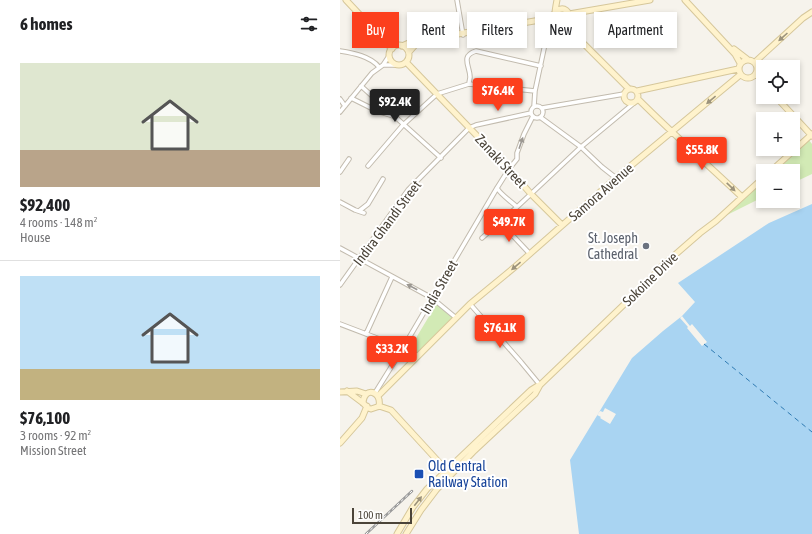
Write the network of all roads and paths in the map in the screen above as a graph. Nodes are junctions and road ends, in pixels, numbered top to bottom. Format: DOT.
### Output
graph roads {
  1 [pos="348,0"];
  2 [pos="457,0"];
  3 [pos="557,0"];
  4 [pos="650,0"];
  5 [pos="685,0"];
  6 [pos="689,0"];
  7 [pos="556,12"];
  8 [pos="581,12"];
  9 [pos="812,12"];
  10 [pos="535,23"];
  11 [pos="463,34"];
  12 [pos="402,46"];
  13 [pos="586,46"];
  14 [pos="544,48"];
  15 [pos="392,49"];
  16 [pos="340,51"];
  17 [pos="409,52"];
  18 [pos="389,56"];
  19 [pos="748,59"];
  20 [pos="406,62"];
  21 [pos="755,62"];
  22 [pos="740,63"];
  23 [pos="396,65"];
  24 [pos="381,66"];
  25 [pos="541,66"];
  26 [pos="739,72"];
  27 [pos="756,74"];
  28 [pos="468,84"];
  29 [pos="361,86"];
  30 [pos="629,89"];
  31 [pos="535,91"];
  32 [pos="637,92"];
  33 [pos="437,94"];
  34 [pos="624,94"];
  35 [pos="351,98"];
  36 [pos="340,99"];
  37 [pos="638,99"];
  38 [pos="634,103"];
  39 [pos="783,104"];
  40 [pos="345,106"];
  41 [pos="534,106"];
  42 [pos="542,108"];
  43 [pos="340,112"];
  44 [pos="532,114"];
  45 [pos="540,117"];
  46 [pos="396,118"];
  47 [pos="403,125"];
  48 [pos="469,128"];
  49 [pos="672,132"];
  50 [pos="812,135"];
  51 [pos="581,147"];
  52 [pos="440,158"];
  53 [pos="349,159"];
  54 [pos="779,164"];
  55 [pos="368,166"];
  56 [pos="509,169"];
  57 [pos="340,172"];
  58 [pos="616,178"];
  59 [pos="383,179"];
  60 [pos="756,184"];
  61 [pos="497,188"];
  62 [pos="531,194"];
  63 [pos="742,197"];
  64 [pos="340,202"];
  65 [pos="517,207"];
  66 [pos="359,211"];
  67 [pos="364,213"];
  68 [pos="500,222"];
  69 [pos="562,225"];
  70 [pos="482,238"];
  71 [pos="340,248"];
  72 [pos="530,254"];
  73 [pos="359,258"];
  74 [pos="392,277"];
  75 [pos="340,285"];
  76 [pos="432,298"];
  77 [pos="470,304"];
  78 [pos="455,318"];
  79 [pos="340,324"];
  80 [pos="366,334"];
  81 [pos="403,348"];
  82 [pos="418,356"];
  83 [pos="540,385"];
  84 [pos="347,391"];
  85 [pos="340,392"];
  86 [pos="366,394"];
  87 [pos="376,394"];
  88 [pos="367,406"];
  89 [pos="379,406"];
  90 [pos="340,443"];
  91 [pos="449,473"];
  92 [pos="398,534"];
  93 [pos="406,534"];
  1 -- 15 [label="street"];
  2 -- 11 [label="street"];
  3 -- 7 [label="street"];
  4 -- 8 [label="street"];
  5 -- 22 [label="street"];
  6 -- 19 [label="street"];
  9 -- 21 [label="street, one-way"];
  10 -- 11 [label="street"];
  11 -- 12 [label="street"];
  11 -- 17 [label="street"];
  12 -- 15 [label="street"];
  12 -- 17 [label="street"];
  13 -- 30 [label="street"];
  14 -- 25 [label="street"];
  15 -- 18 [label="street"];
  16 -- 24 [label="street"];
  17 -- 20 [label="street"];
  18 -- 23 [label="street"];
  18 -- 24 [label="street"];
  19 -- 21 [label="street"];
  19 -- 22 [label="street"];
  20 -- 23 [label="street"];
  20 -- 33 [label="street, Zanaki Street"];
  22 -- 26 [label="street"];
  23 -- 24 [label="street"];
  24 -- 29 [label="street"];
  25 -- 28 [label="street"];
  25 -- 31 [label="street"];
  26 -- 27 [label="street"];
  26 -- 32 [label="street"];
  26 -- 49 [label="street, Samora Avenue, one-way"];
  28 -- 31 [label="street"];
  28 -- 33 [label="street"];
  29 -- 35 [label="street"];
  29 -- 46 [label="street"];
  30 -- 32 [label="street"];
  30 -- 34 [label="street"];
  31 -- 41 [label="street"];
  32 -- 37 [label="street"];
  33 -- 47 [label="street"];
  33 -- 48 [label="street, Zanaki Street"];
  34 -- 38 [label="street"];
  34 -- 42 [label="street"];
  35 -- 40 [label="street"];
  35 -- 46 [label="street"];
  36 -- 40 [label="street"];
  37 -- 38 [label="street"];
  37 -- 49 [label="street"];
  38 -- 51 [label="street"];
  39 -- 50 [label="street"];
  40 -- 43 [label="street"];
  41 -- 42 [label="street"];
  41 -- 44 [label="street"];
  42 -- 45 [label="street"];
  44 -- 45 [label="street"];
  44 -- 48 [label="street"];
  56 -- 44 [label="street, India Street, one-way"];
  45 -- 51 [label="street"];
  46 -- 47 [label="street"];
  47 -- 52 [label="street"];
  47 -- 55 [label="street"];
  48 -- 52 [label="street, Indira Ghandi Street"];
  48 -- 56 [label="street, Zanaki Street"];
  49 -- 58 [label="street, Samora Avenue"];
  49 -- 63 [label="street, one-way"];
  50 -- 54 [label="street"];
  51 -- 58 [label="street"];
  51 -- 62 [label="street"];
  52 -- 73 [label="street, Indira Ghandi Street"];
  53 -- 57 [label="street"];
  56 -- 61 [label="street, India Street"];
  56 -- 62 [label="street, Zanaki Street"];
  58 -- 69 [label="street, Samora Avenue"];
  59 -- 66 [label="street"];
  60 -- 63 [label="street, Sokoine Drive"];
  61 -- 65 [label="street"];
  61 -- 76 [label="street, India Street"];
  62 -- 65 [label="street"];
  62 -- 69 [label="street, Zanaki Street"];
  63 -- 83 [label="street, Sokoine Drive"];
  64 -- 66 [label="street"];
  65 -- 68 [label="street"];
  66 -- 67 [label="street"];
  68 -- 70 [label="street"];
  68 -- 72 [label="street"];
  69 -- 72 [label="street, Samora Avenue"];
  71 -- 73 [label="street"];
  72 -- 77 [label="street, Samora Avenue, one-way"];
  73 -- 74 [label="street"];
  73 -- 75 [label="street, Indira Ghandi Street"];
  76 -- 74 [label="street, one-way"];
  74 -- 80 [label="street"];
  76 -- 78 [label="street"];
  76 -- 81 [label="street, India Street"];
  77 -- 78 [label="street, Samora Avenue"];
  77 -- 83 [label="street"];
  78 -- 82 [label="street, Samora Avenue"];
  79 -- 80 [label="street"];
  80 -- 81 [label="street"];
  81 -- 82 [label="street"];
  81 -- 87 [label="street, India Street"];
  82 -- 87 [label="street, Samora Avenue"];
  83 -- 91 [label="street, Sokoine Drive"];
  84 -- 85 [label="street"];
  84 -- 86 [label="street"];
  84 -- 88 [label="street"];
  86 -- 87 [label="street"];
  86 -- 88 [label="street"];
  87 -- 89 [label="street"];
  88 -- 89 [label="street"];
  88 -- 90 [label="street"];
  89 -- 91 [label="street"];
  92 -- 91 [label="street, one-way"];
  91 -- 93 [label="street"];
}
